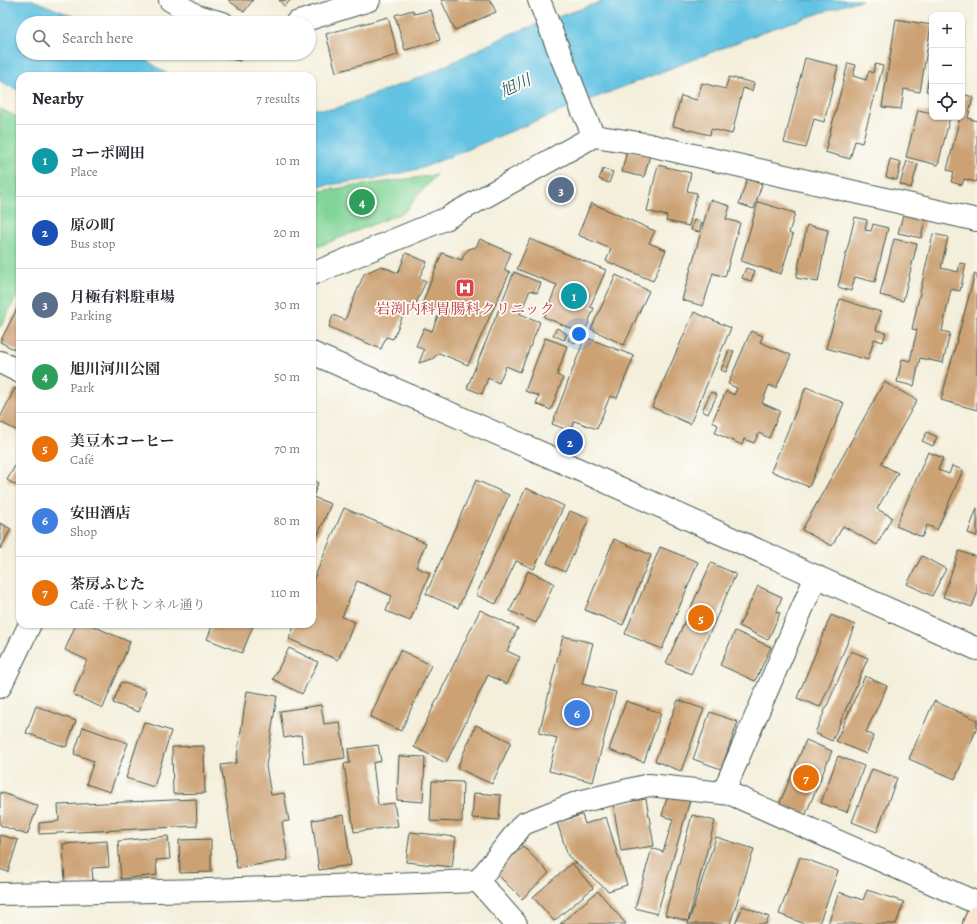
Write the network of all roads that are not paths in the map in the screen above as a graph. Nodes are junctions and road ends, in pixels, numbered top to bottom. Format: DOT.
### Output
graph roads {
  1 [pos="170,0"];
  2 [pos="369,0"];
  3 [pos="539,0"];
  4 [pos="197,16"];
  5 [pos="316,17"];
  6 [pos="594,136"];
  7 [pos="977,220"];
  8 [pos="316,272"];
  9 [pos="316,355"];
  10 [pos="0,362"];
  11 [pos="16,370"];
  12 [pos="816,576"];
  13 [pos="28,628"];
  14 [pos="977,649"];
  15 [pos="0,687"];
  16 [pos="723,793"];
  17 [pos="478,881"];
  18 [pos="0,894"];
  19 [pos="977,903"];
  20 [pos="977,917"];
  21 [pos="516,924"];
  22 [pos="974,924"];
  1 -- 4 [label="street"];
  2 -- 5 [label="street"];
  3 -- 6 [label="street"];
  6 -- 7 [label="street"];
  6 -- 8 [label="street"];
  9 -- 12 [label="street"];
  10 -- 11 [label="street"];
  12 -- 14 [label="street"];
  12 -- 16 [label="street"];
  13 -- 15 [label="street"];
  16 -- 17 [label="street"];
  16 -- 19 [label="street"];
  17 -- 18 [label="street"];
  17 -- 21 [label="street"];
  20 -- 22 [label="main road"];
}
